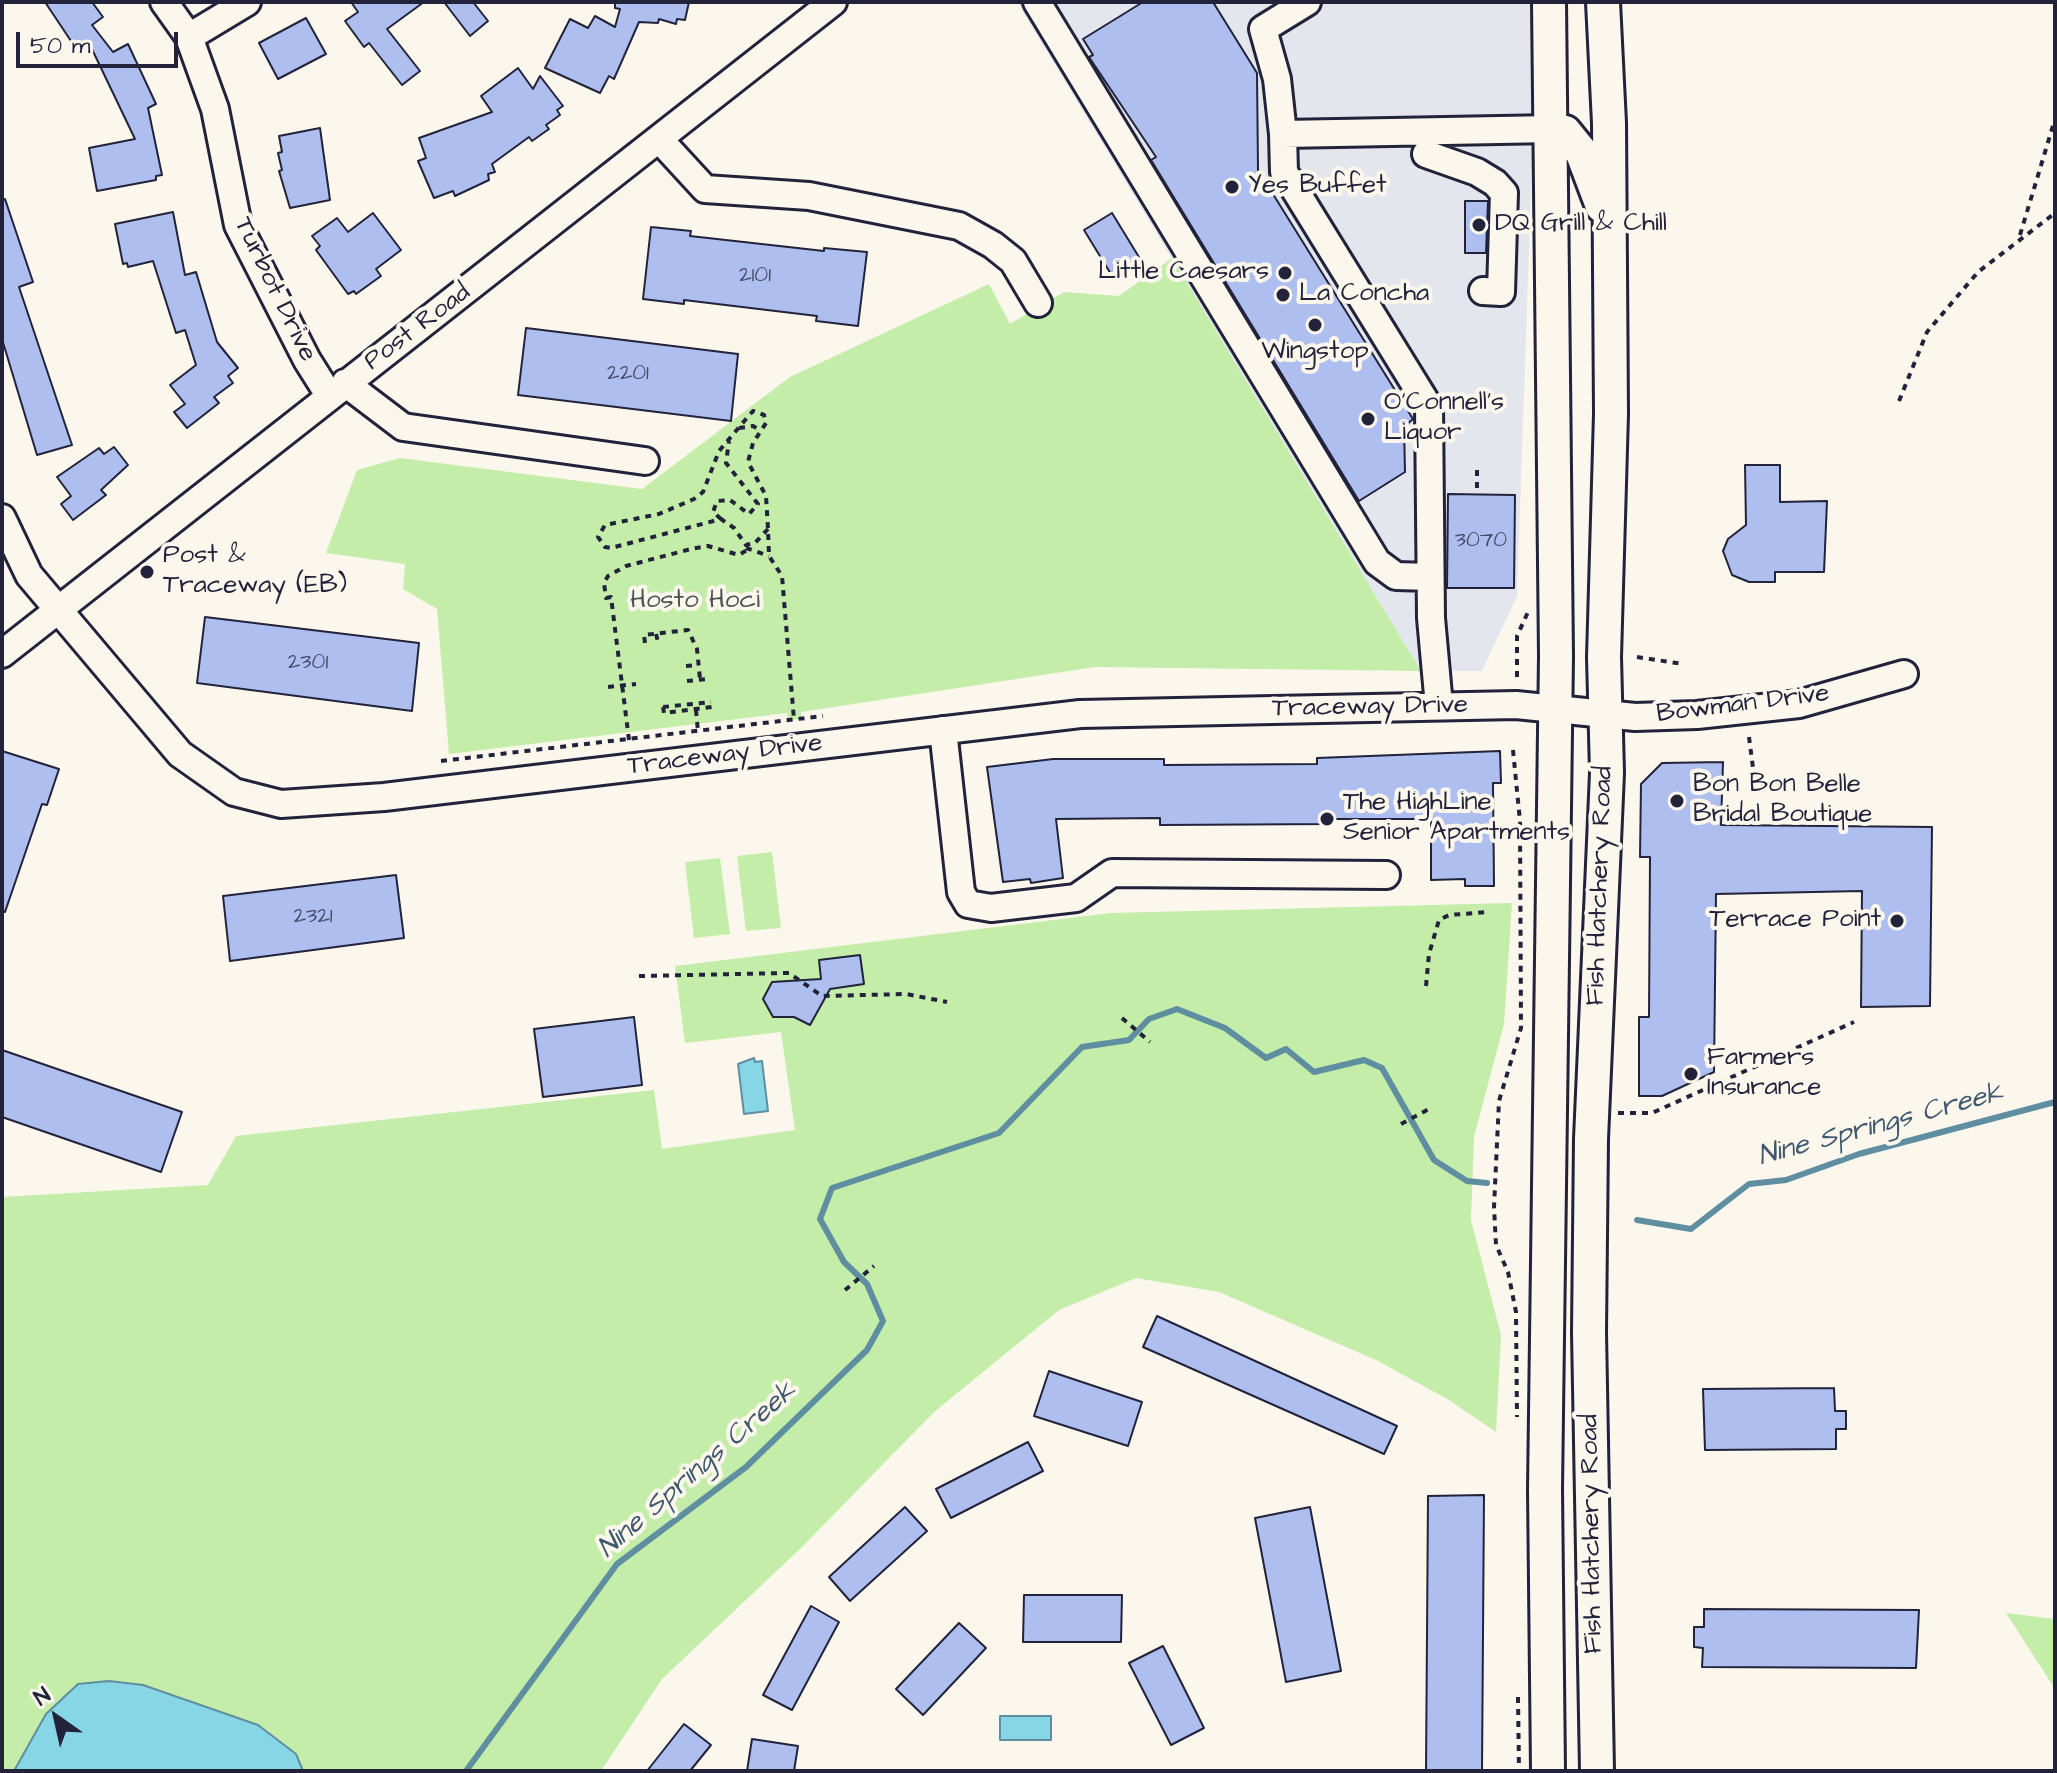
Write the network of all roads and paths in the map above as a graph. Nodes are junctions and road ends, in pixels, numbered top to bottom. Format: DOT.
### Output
graph roads {
  1 [pos="164,2"];
  2 [pos="247,2"];
  3 [pos="833,2"];
  4 [pos="1037,2"];
  5 [pos="1307,2"];
  6 [pos="1549,2"];
  7 [pos="1603,2"];
  8 [pos="189,37"];
  9 [pos="2055,119"];
  10 [pos="1553,129"];
  11 [pos="1283,134"];
  12 [pos="659,139"];
  13 [pos="1426,154"];
  14 [pos="2055,213"];
  15 [pos="2020,237"];
  16 [pos="1610,245"];
  17 [pos="1483,291"];
  18 [pos="1038,303"];
  19 [pos="337,389"];
  20 [pos="1899,401"];
  21 [pos="738,429"];
  22 [pos="760,433"];
  23 [pos="730,439"];
  24 [pos="645,461"];
  25 [pos="1477,470"];
  26 [pos="1477,494"];
  27 [pos="2,518"];
  28 [pos="721,519"];
  29 [pos="768,529"];
  30 [pos="746,548"];
  31 [pos="769,556"];
  32 [pos="1430,577"];
  33 [pos="59,610"];
  34 [pos="656,634"];
  35 [pos="658,642"];
  36 [pos="645,643"];
  37 [pos="2,654"];
  38 [pos="1517,656"];
  39 [pos="1637,657"];
  40 [pos="1683,664"];
  41 [pos="698,665"];
  42 [pos="686,666"];
  43 [pos="1904,674"];
  44 [pos="1517,677"];
  45 [pos="700,679"];
  46 [pos="708,679"];
  47 [pos="687,681"];
  48 [pos="636,684"];
  49 [pos="622,685"];
  50 [pos="608,687"];
  51 [pos="711,704"];
  52 [pos="695,706"];
  53 [pos="1439,706"];
  54 [pos="1580,711"];
  55 [pos="823,716"];
  56 [pos="794,720"];
  57 [pos="943,730"];
  58 [pos="698,732"];
  59 [pos="1749,737"];
  60 [pos="629,740"];
  61 [pos="1513,750"];
  62 [pos="441,761"];
  63 [pos="1782,792"];
  64 [pos="1386,875"];
  65 [pos="1488,912"];
  66 [pos="639,976"];
  67 [pos="1426,986"];
  68 [pos="947,1002"];
  69 [pos="1122,1018"];
  70 [pos="1854,1022"];
  71 [pos="1150,1042"];
  72 [pos="1429,1109"];
  73 [pos="1618,1113"];
  74 [pos="1401,1124"];
  75 [pos="874,1266"];
  76 [pos="845,1290"];
  77 [pos="1517,1430"];
  78 [pos="1518,1693"];
  79 [pos="1519,1771"];
  80 [pos="1548,1771"];
  81 [pos="1597,1771"];
  1 -- 8 [label="street, Turbot Drive"];
  2 -- 8 [label="street"];
  3 -- 12 [label="street, Post Road"];
  4 -- 32 [label="street"];
  5 -- 11 [label="street"];
  6 -- 10 [label="main road, Fish Hatchery Road"];
  7 -- 16 [label="main road, Fish Hatchery Road"];
  8 -- 19 [label="street, Turbot Drive"];
  9 -- 15 [label="path"];
  10 -- 11 [label="street"];
  10 -- 16 [label="main road"];
  10 -- 54 [label="main road, Fish Hatchery Road"];
  11 -- 32 [label="street"];
  12 -- 18 [label="street"];
  12 -- 19 [label="street, Post Road"];
  13 -- 17 [label="street"];
  14 -- 15 [label="path"];
  15 -- 20 [label="path"];
  16 -- 54 [label="main road, Fish Hatchery Road"];
  19 -- 24 [label="street"];
  19 -- 33 [label="street, Post Road"];
  21 -- 22 [label="path"];
  21 -- 22 [label="path"];
  21 -- 23 [label="path"];
  22 -- 29 [label="path"];
  23 -- 28 [label="path"];
  23 -- 28 [label="path"];
  25 -- 26 [label="path"];
  27 -- 33 [label="street, Traceway Drive"];
  28 -- 30 [label="path"];
  29 -- 30 [label="path"];
  29 -- 31 [label="path"];
  30 -- 31 [label="path"];
  30 -- 49 [label="path"];
  31 -- 56 [label="path"];
  32 -- 53 [label="street"];
  33 -- 37 [label="street, Post Road"];
  33 -- 57 [label="street, Traceway Drive"];
  34 -- 35 [label="path"];
  34 -- 36 [label="path"];
  34 -- 41 [label="path"];
  38 -- 44 [label="path"];
  39 -- 40 [label="path"];
  41 -- 42 [label="path"];
  41 -- 45 [label="path"];
  43 -- 54 [label="street, Bowman Drive"];
  45 -- 46 [label="path"];
  45 -- 47 [label="path"];
  48 -- 49 [label="path"];
  49 -- 50 [label="path"];
  49 -- 60 [label="path"];
  51 -- 52 [label="path"];
  52 -- 52 [label="path"];
  52 -- 58 [label="path"];
  53 -- 54 [label="street, Traceway Drive"];
  53 -- 57 [label="street, Traceway Drive"];
  54 -- 80 [label="main road, Fish Hatchery Road"];
  54 -- 81 [label="main road, Fish Hatchery Road"];
  55 -- 56 [label="path"];
  56 -- 58 [label="path"];
  57 -- 64 [label="street"];
  58 -- 60 [label="path"];
  59 -- 63 [label="path"];
  60 -- 62 [label="path"];
  61 -- 77 [label="path"];
  65 -- 67 [label="path"];
  66 -- 68 [label="path"];
  69 -- 71 [label="path"];
  70 -- 73 [label="path"];
  72 -- 74 [label="path"];
  75 -- 76 [label="path"];
  78 -- 79 [label="path"];
}
